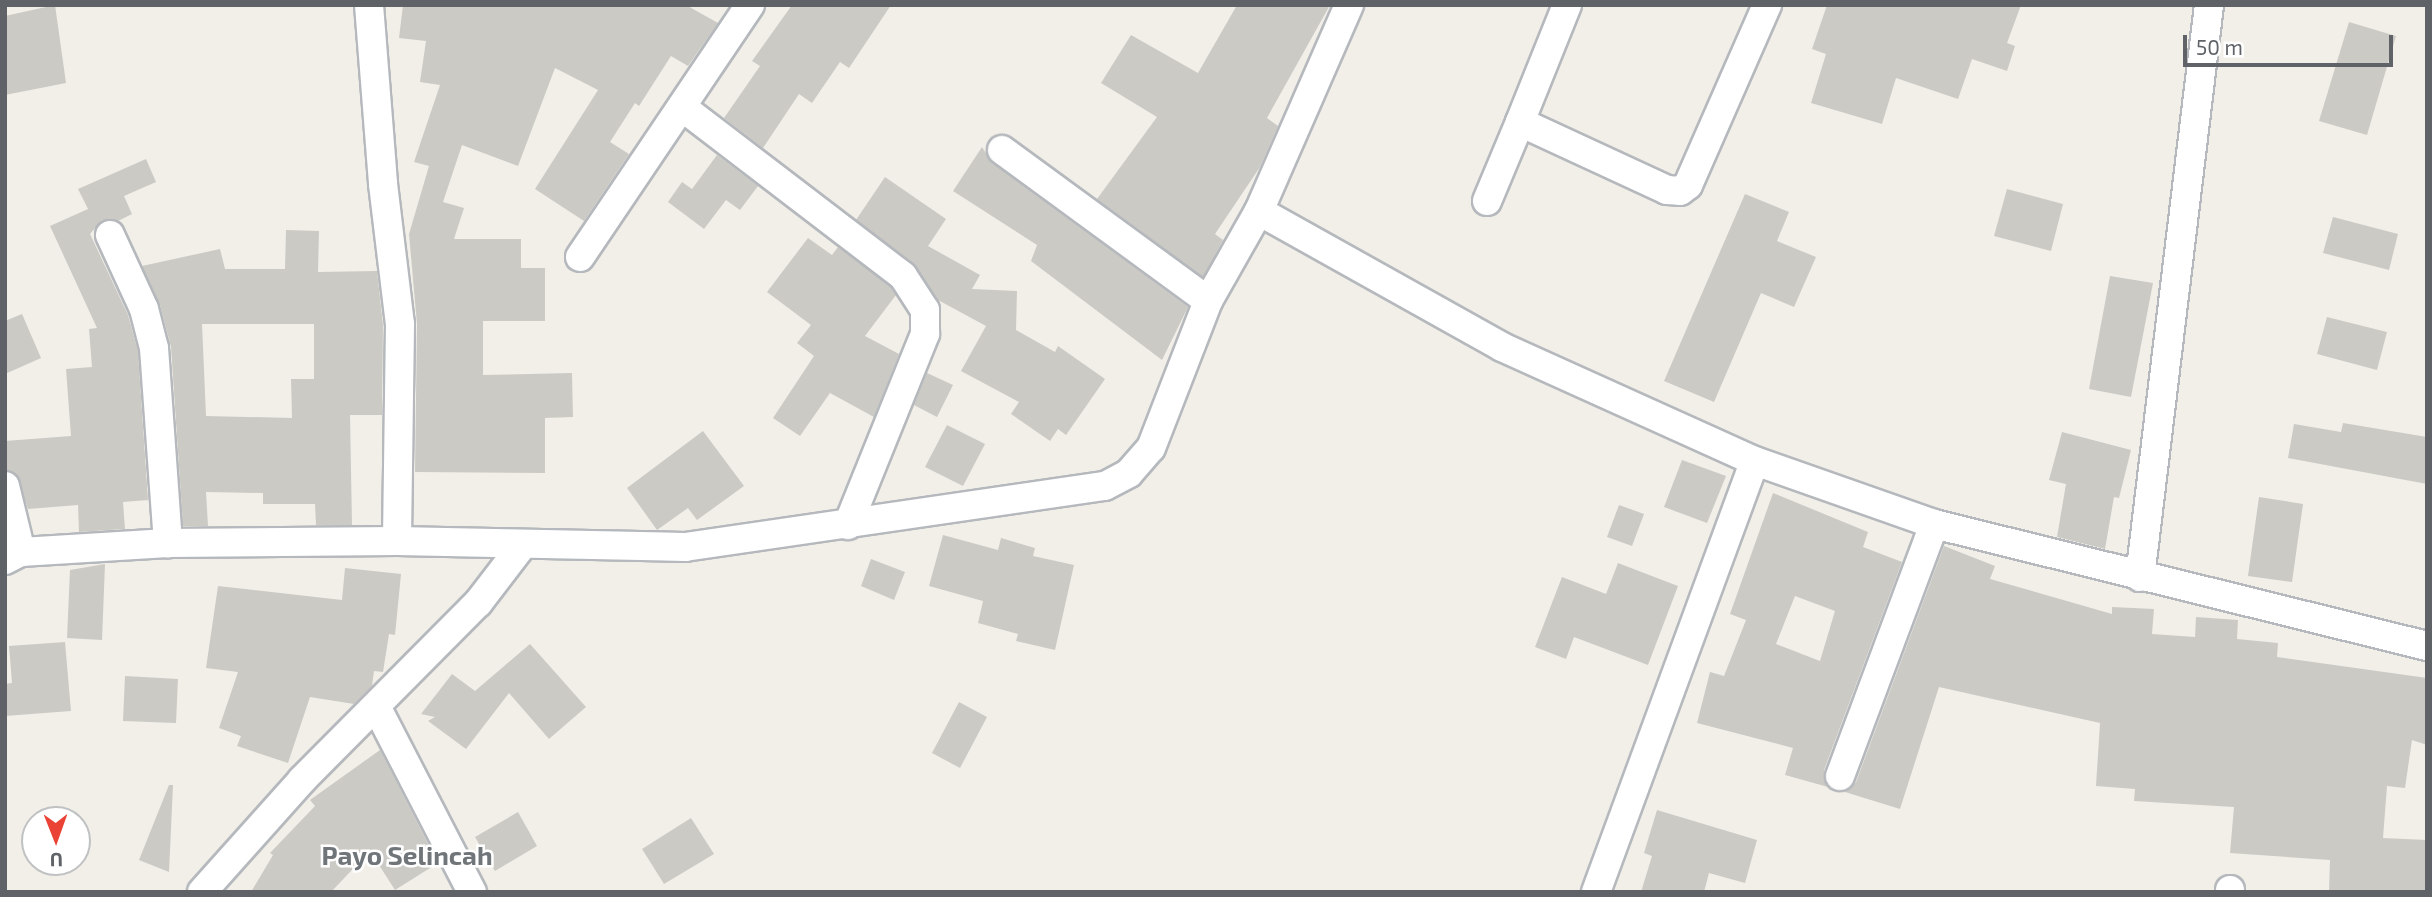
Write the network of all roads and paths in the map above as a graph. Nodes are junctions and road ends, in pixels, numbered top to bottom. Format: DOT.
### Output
graph roads {
  1 [pos="369,5"];
  2 [pos="750,5"];
  3 [pos="1349,5"];
  4 [pos="1567,5"];
  5 [pos="1767,5"];
  6 [pos="2208,5"];
  7 [pos="682,107"];
  8 [pos="1520,122"];
  9 [pos="1002,150"];
  10 [pos="1487,201"];
  11 [pos="1259,211"];
  12 [pos="110,235"];
  13 [pos="580,257"];
  14 [pos="1208,301"];
  15 [pos="1755,461"];
  16 [pos="5,486"];
  17 [pos="1934,524"];
  18 [pos="848,525"];
  19 [pos="397,541"];
  20 [pos="168,543"];
  21 [pos="521,547"];
  22 [pos="13,556"];
  23 [pos="2140,577"];
  24 [pos="2427,646"];
  25 [pos="377,708"];
  26 [pos="1839,776"];
  27 [pos="202,892"];
  28 [pos="472,892"];
  29 [pos="1596,892"];
  1 -- 19 [label="street"];
  2 -- 7 [label="street"];
  3 -- 11 [label="street"];
  4 -- 8 [label="street"];
  5 -- 8 [label="street"];
  6 -- 23 [label="street"];
  7 -- 13 [label="street"];
  7 -- 18 [label="street"];
  8 -- 10 [label="street"];
  9 -- 14 [label="street"];
  11 -- 14 [label="street"];
  11 -- 15 [label="street"];
  12 -- 20 [label="street"];
  14 -- 18 [label="street"];
  15 -- 17 [label="street"];
  15 -- 29 [label="street"];
  16 -- 22 [label="street"];
  17 -- 23 [label="street"];
  17 -- 26 [label="street"];
  18 -- 21 [label="street"];
  19 -- 20 [label="street"];
  19 -- 21 [label="street"];
  20 -- 22 [label="street"];
  21 -- 25 [label="street"];
  23 -- 24 [label="street"];
  25 -- 27 [label="street"];
  25 -- 28 [label="street"];
}
